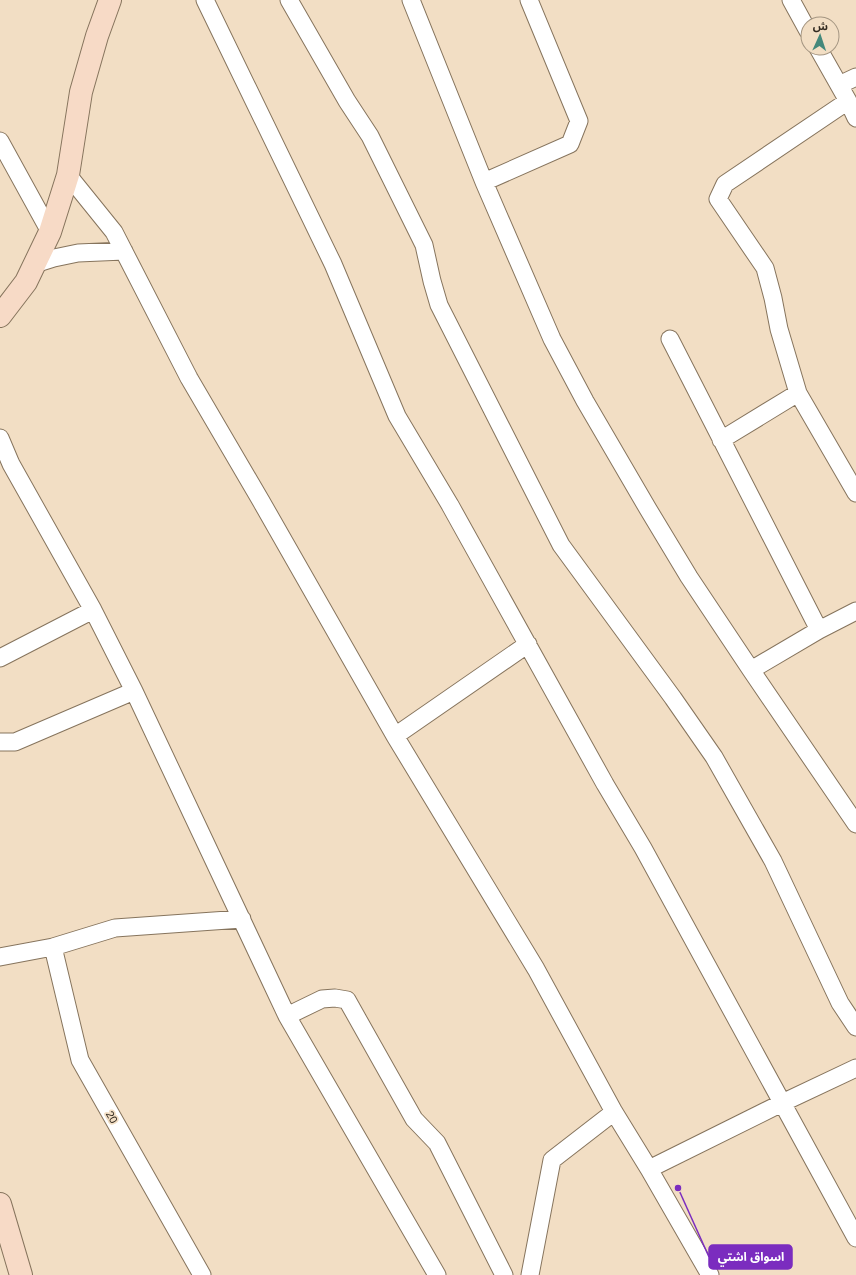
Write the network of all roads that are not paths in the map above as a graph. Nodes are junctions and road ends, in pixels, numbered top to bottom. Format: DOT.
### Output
graph roads {
  1 [pos="110,0"];
  2 [pos="205,0"];
  3 [pos="289,0"];
  4 [pos="411,0"];
  5 [pos="529,0"];
  6 [pos="791,0"];
  7 [pos="800,16"];
  8 [pos="823,56"];
  9 [pos="856,77"];
  10 [pos="839,85"];
  11 [pos="848,102"];
  12 [pos="856,118"];
  13 [pos="0,141"];
  14 [pos="68,175"];
  15 [pos="484,182"];
  16 [pos="50,232"];
  17 [pos="124,251"];
  18 [pos="35,264"];
  19 [pos="0,316"];
  20 [pos="670,339"];
  21 [pos="798,393"];
  22 [pos="0,438"];
  23 [pos="721,440"];
  24 [pos="6,466"];
  25 [pos="856,493"];
  26 [pos="93,610"];
  27 [pos="856,611"];
  28 [pos="819,630"];
  29 [pos="528,644"];
  30 [pos="0,658"];
  31 [pos="751,670"];
  32 [pos="134,691"];
  33 [pos="395,736"];
  34 [pos="0,742"];
  35 [pos="856,824"];
  36 [pos="242,919"];
  37 [pos="53,947"];
  38 [pos="0,957"];
  39 [pos="287,1016"];
  40 [pos="856,1026"];
  41 [pos="856,1068"];
  42 [pos="782,1103"];
  43 [pos="614,1112"];
  44 [pos="649,1169"];
  45 [pos="0,1204"];
  46 [pos="856,1238"];
  47 [pos="21,1275"];
  48 [pos="202,1275"];
  49 [pos="437,1275"];
  50 [pos="504,1275"];
  51 [pos="530,1275"];
  52 [pos="710,1275"];
  1 -- 14 [label="street"];
  2 -- 29 [label="street"];
  3 -- 40 [label="street"];
  4 -- 15 [label="street"];
  5 -- 15 [label="street"];
  6 -- 7 [label="street"];
  8 -- 10 [label="street"];
  9 -- 10 [label="street"];
  10 -- 11 [label="street"];
  11 -- 12 [label="street"];
  11 -- 21 [label="street"];
  13 -- 16 [label="street"];
  14 -- 16 [label="street"];
  14 -- 17 [label="street"];
  15 -- 31 [label="street"];
  16 -- 18 [label="street"];
  17 -- 18 [label="street"];
  17 -- 33 [label="street"];
  18 -- 19 [label="street"];
  20 -- 23 [label="street"];
  21 -- 23 [label="street"];
  21 -- 25 [label="street"];
  22 -- 24 [label="street"];
  23 -- 28 [label="street"];
  24 -- 26 [label="street"];
  26 -- 30 [label="street"];
  26 -- 32 [label="street"];
  27 -- 28 [label="street"];
  28 -- 31 [label="street"];
  29 -- 33 [label="street"];
  29 -- 42 [label="street"];
  31 -- 35 [label="street"];
  32 -- 34 [label="street"];
  32 -- 36 [label="street"];
  33 -- 43 [label="street"];
  36 -- 37 [label="street"];
  36 -- 39 [label="street"];
  37 -- 38 [label="street"];
  37 -- 48 [label="street, 20"];
  39 -- 49 [label="street"];
  39 -- 50 [label="street"];
  41 -- 42 [label="street"];
  42 -- 44 [label="street"];
  42 -- 46 [label="street"];
  43 -- 44 [label="street"];
  43 -- 51 [label="street"];
  44 -- 52 [label="street"];
  45 -- 47 [label="street"];
}
